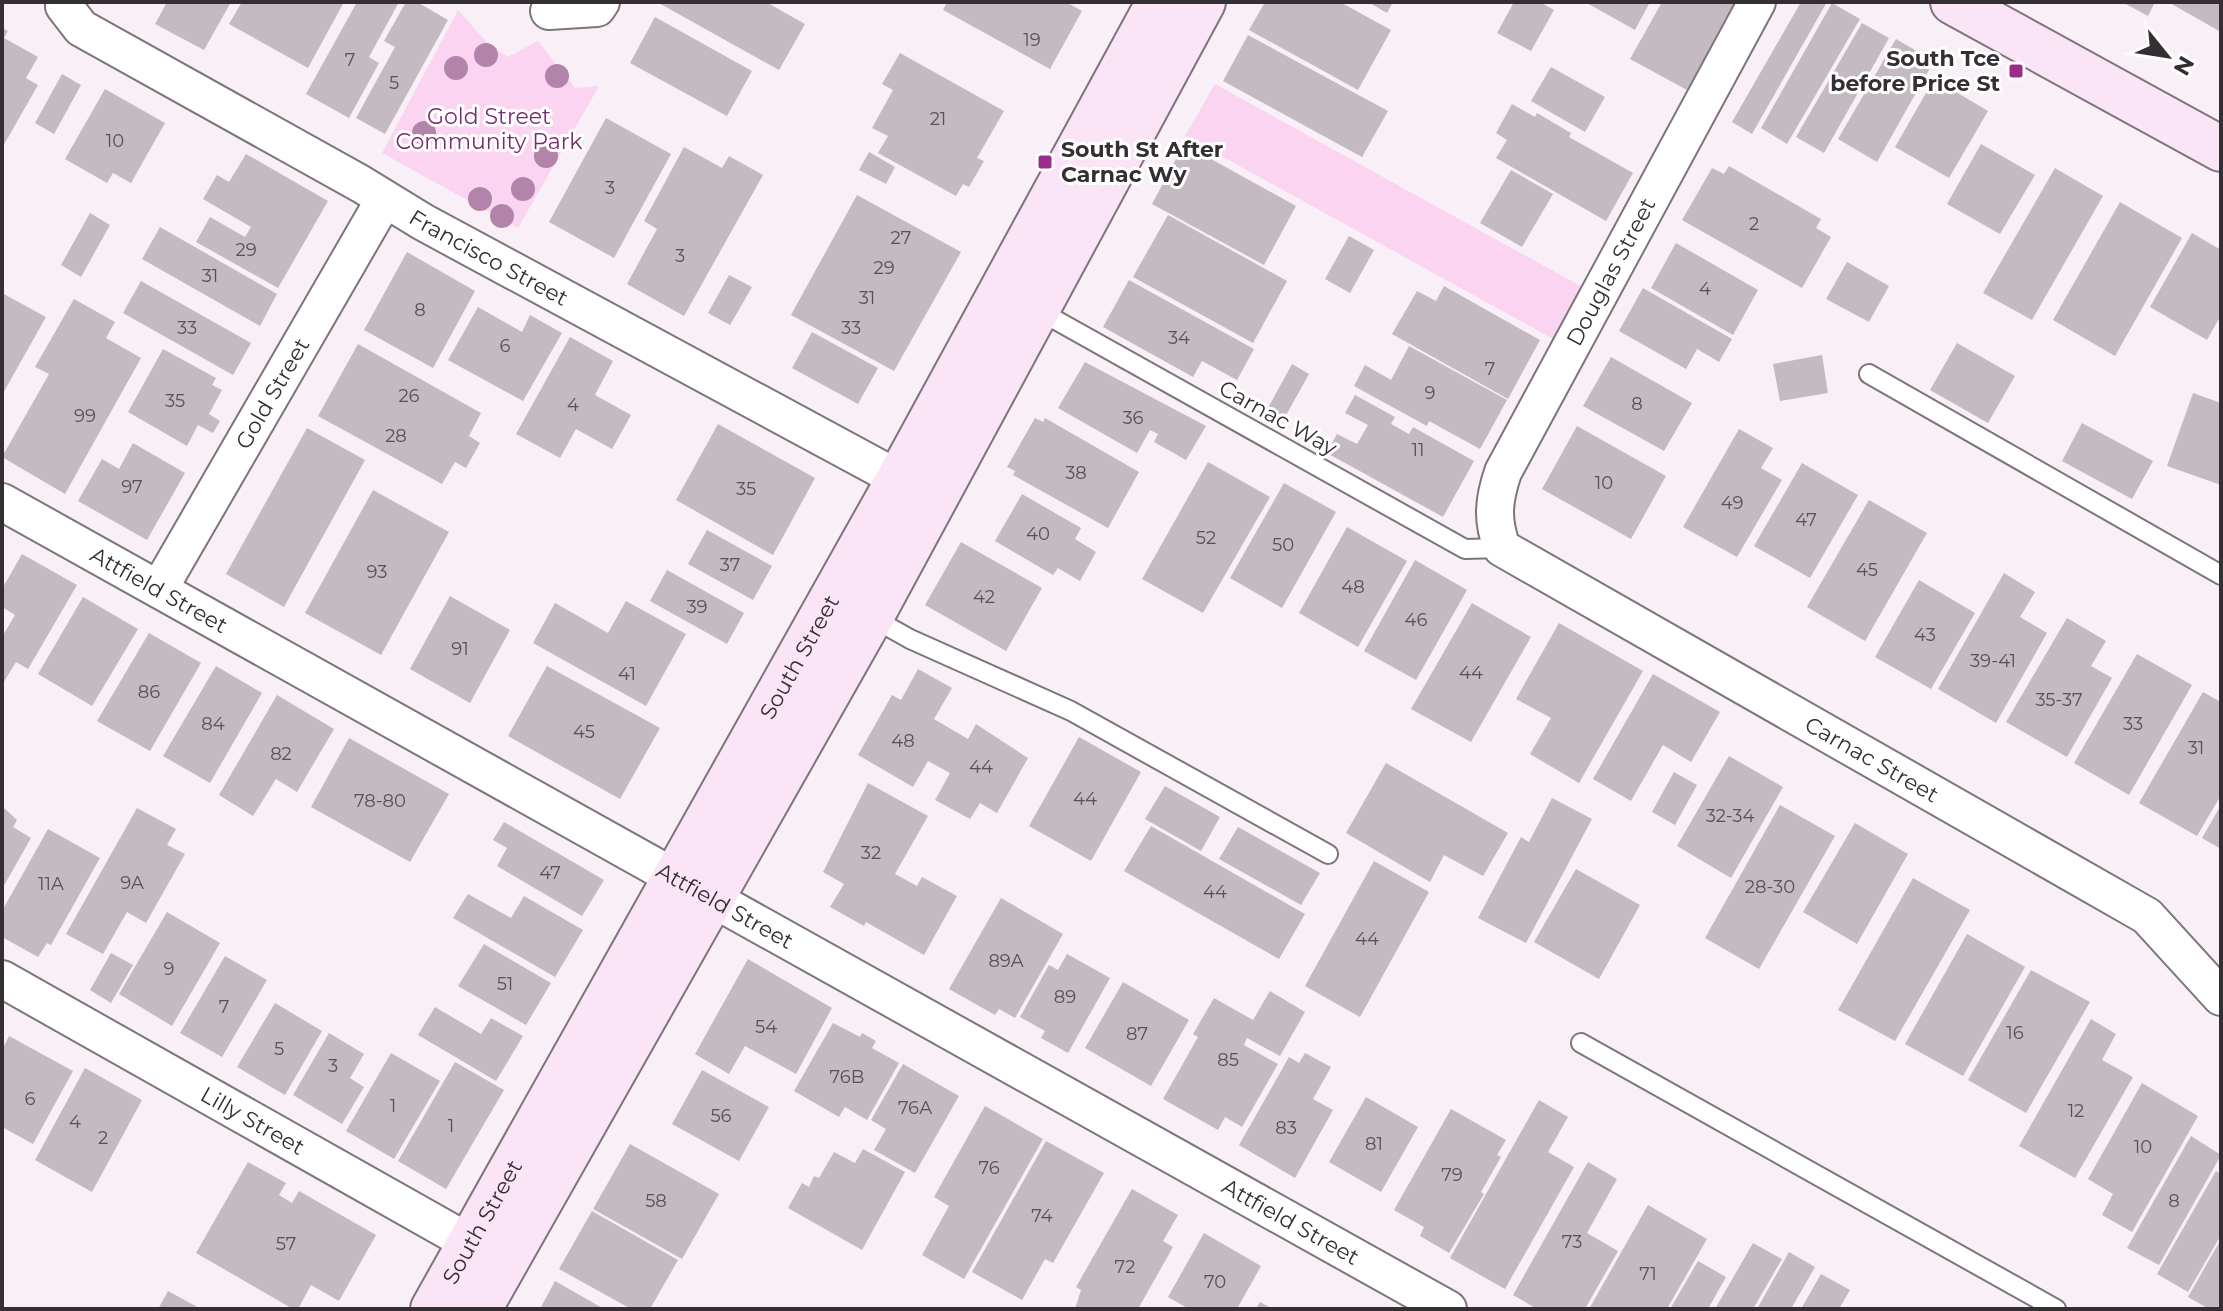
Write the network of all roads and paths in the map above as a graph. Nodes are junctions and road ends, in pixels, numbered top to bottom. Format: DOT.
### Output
graph roads {
  1 [pos="601,2"];
  2 [pos="1159,2"];
  3 [pos="1203,2"];
  4 [pos="1757,2"];
  5 [pos="1953,2"];
  6 [pos="2013,2"];
  7 [pos="549,11"];
  8 [pos="73,15"];
  9 [pos="2221,117"];
  10 [pos="2221,149"];
  11 [pos="384,200"];
  12 [pos="1036,309"];
  13 [pos="1869,374"];
  14 [pos="899,479"];
  15 [pos="2,502"];
  16 [pos="1502,548"];
  17 [pos="2221,575"];
  18 [pos="159,589"];
  19 [pos="832,599"];
  20 [pos="871,617"];
  21 [pos="1328,854"];
  22 [pos="672,878"];
  23 [pos="712,898"];
  24 [pos="2,979"];
  25 [pos="2221,997"];
  26 [pos="1581,1043"];
  27 [pos="487,1253"];
  28 [pos="433,1309"];
  29 [pos="479,1309"];
  30 [pos="1448,1309"];
  31 [pos="2056,1309"];
  1 -- 7 [label="street"];
  2 -- 14 [label="main road, South Street"];
  3 -- 12 [label="main road, South Street"];
  4 -- 16 [label="street, Douglas Street"];
  5 -- 10 [label="main road"];
  6 -- 9 [label="main road"];
  8 -- 11 [label="street, Francisco Street"];
  11 -- 14 [label="street, Francisco Street"];
  11 -- 18 [label="street, Gold Street"];
  12 -- 16 [label="lane, Carnac Way"];
  12 -- 20 [label="main road, South Street"];
  13 -- 17 [label="lane"];
  14 -- 19 [label="main road, South Street"];
  15 -- 18 [label="street, Attfield Street"];
  16 -- 25 [label="street, Carnac Street"];
  18 -- 22 [label="street, Attfield Street"];
  19 -- 20 [label="lane"];
  19 -- 22 [label="main road, South Street"];
  20 -- 21 [label="lane"];
  20 -- 23 [label="main road, South Street"];
  22 -- 23 [label="street, Attfield Street"];
  22 -- 27 [label="main road, South Street"];
  23 -- 27 [label="main road, South Street"];
  23 -- 30 [label="street, Attfield Street"];
  24 -- 27 [label="street, Lilly Street"];
  26 -- 31 [label="lane"];
  27 -- 28 [label="main road, South Street"];
  27 -- 29 [label="main road, South Street"];
}
